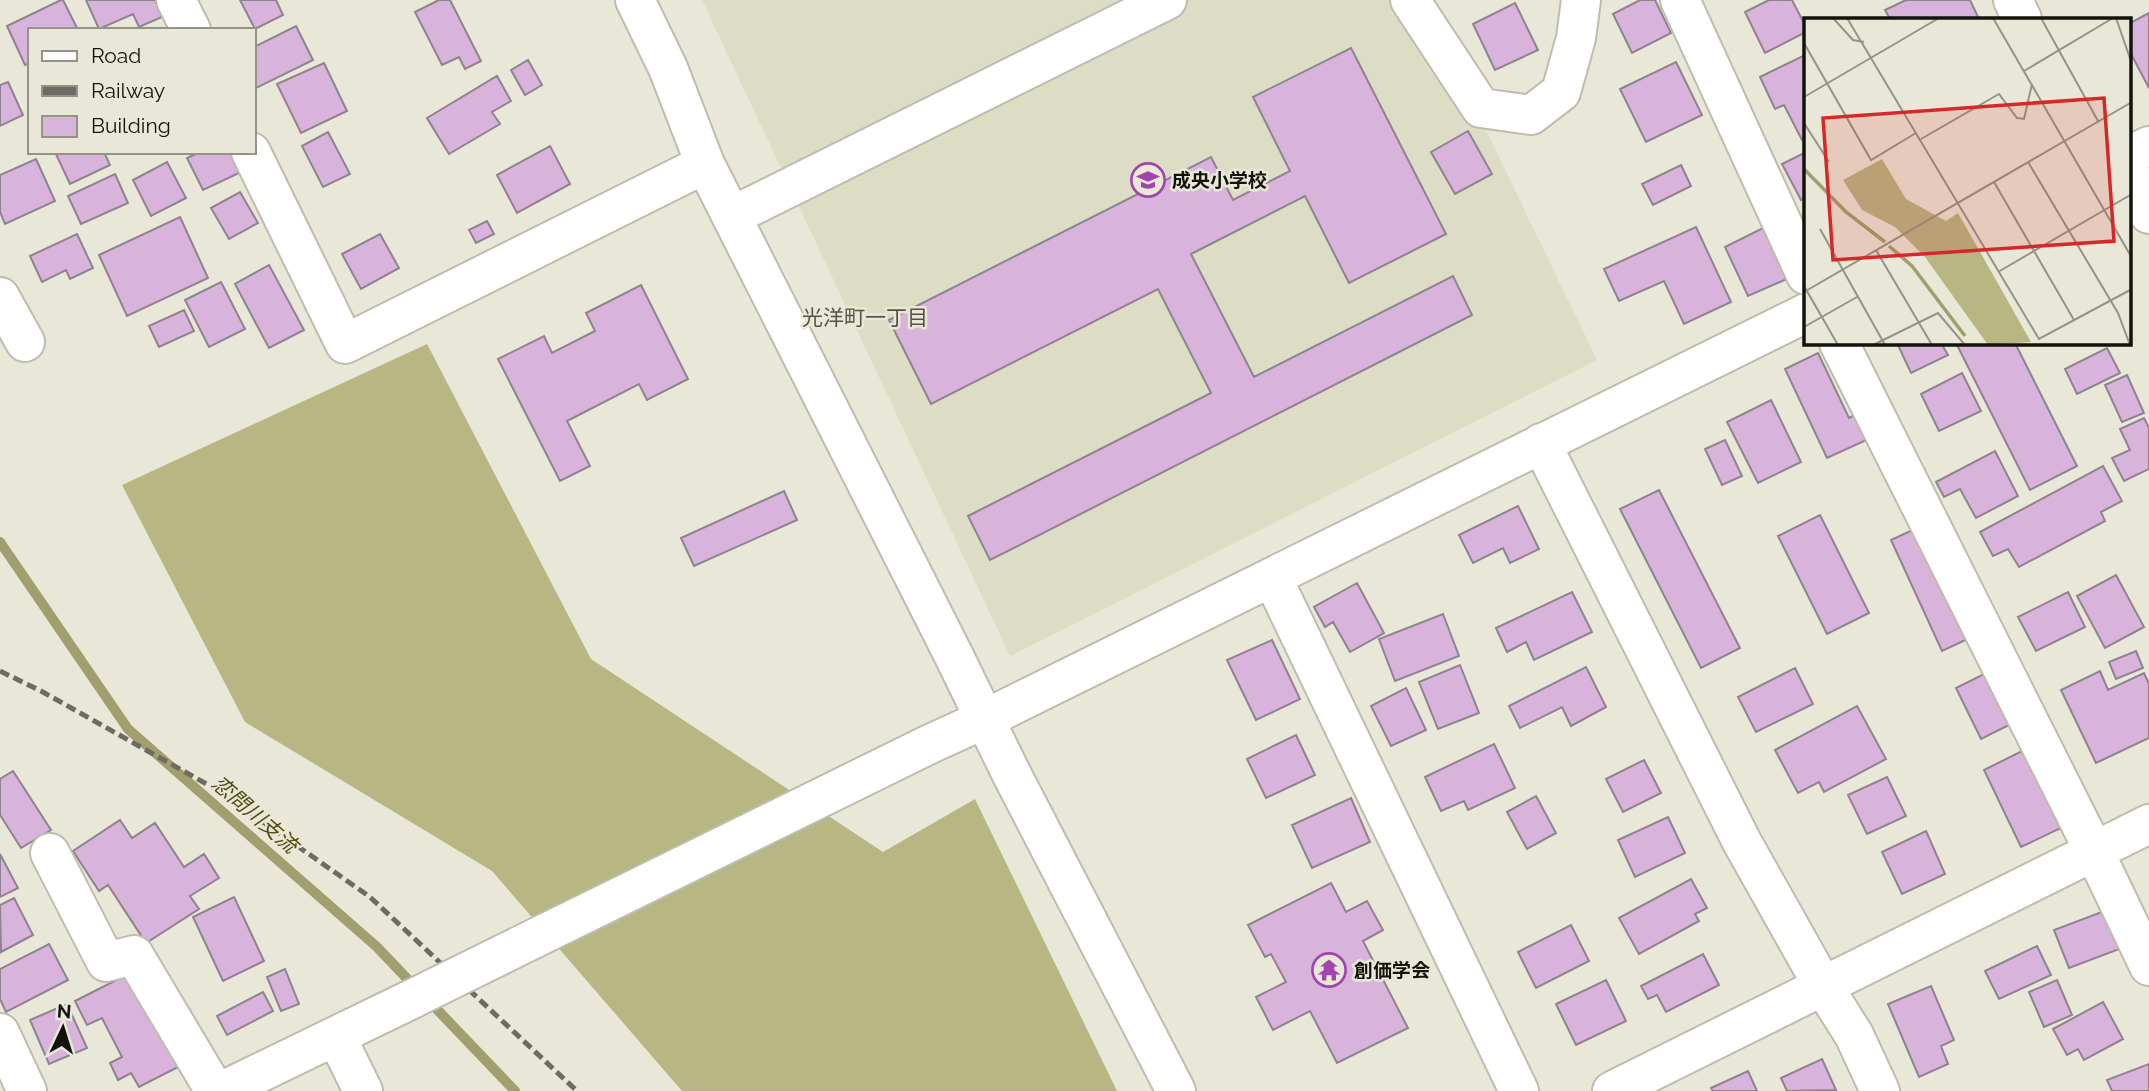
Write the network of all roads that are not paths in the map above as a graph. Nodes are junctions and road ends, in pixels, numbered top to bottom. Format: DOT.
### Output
graph roads {
  1 [pos="176,0"];
  2 [pos="635,0"];
  3 [pos="1167,0"];
  4 [pos="1410,0"];
  5 [pos="1581,0"];
  6 [pos="1680,0"];
  7 [pos="2013,0"];
  8 [pos="2022,18"];
  9 [pos="190,28"];
  10 [pos="2149,146"];
  11 [pos="252,154"];
  12 [pos="2132,154"];
  13 [pos="705,164"];
  14 [pos="2132,177"];
  15 [pos="2149,214"];
  16 [pos="732,216"];
  17 [pos="1804,271"];
  18 [pos="0,297"];
  19 [pos="1804,314"];
  20 [pos="25,342"];
  21 [pos="1840,345"];
  22 [pos="1541,443"];
  23 [pos="1272,577"];
  24 [pos="985,719"];
  25 [pos="2149,824"];
  26 [pos="2094,851"];
  27 [pos="50,853"];
  28 [pos="2149,966"];
  29 [pos="1823,986"];
  30 [pos="0,1033"];
  31 [pos="336,1036"];
  32 [pos="27,1091"];
  33 [pos="215,1091"];
  34 [pos="222,1091"];
  35 [pos="363,1091"];
  36 [pos="1176,1091"];
  37 [pos="1519,1091"];
  38 [pos="1612,1091"];
  39 [pos="1880,1091"];
  1 -- 9 [label="street"];
  2 -- 13 [label="street"];
  3 -- 16 [label="street"];
  4 -- 5 [label="street"];
  6 -- 17 [label="street"];
  7 -- 8 [label="street"];
  10 -- 12 [label="street"];
  11 -- 13 [label="street"];
  13 -- 16 [label="street"];
  14 -- 15 [label="street"];
  16 -- 24 [label="street"];
  18 -- 20 [label="street"];
  19 -- 22 [label="street"];
  21 -- 26 [label="street"];
  22 -- 23 [label="street"];
  22 -- 29 [label="street"];
  23 -- 24 [label="street"];
  23 -- 37 [label="street"];
  24 -- 31 [label="street, bridge"];
  24 -- 36 [label="street"];
  25 -- 26 [label="street"];
  26 -- 28 [label="street"];
  26 -- 29 [label="street"];
  27 -- 33 [label="street"];
  29 -- 38 [label="street"];
  29 -- 39 [label="street"];
  30 -- 32 [label="street"];
  31 -- 34 [label="street"];
  31 -- 35 [label="street"];
}
